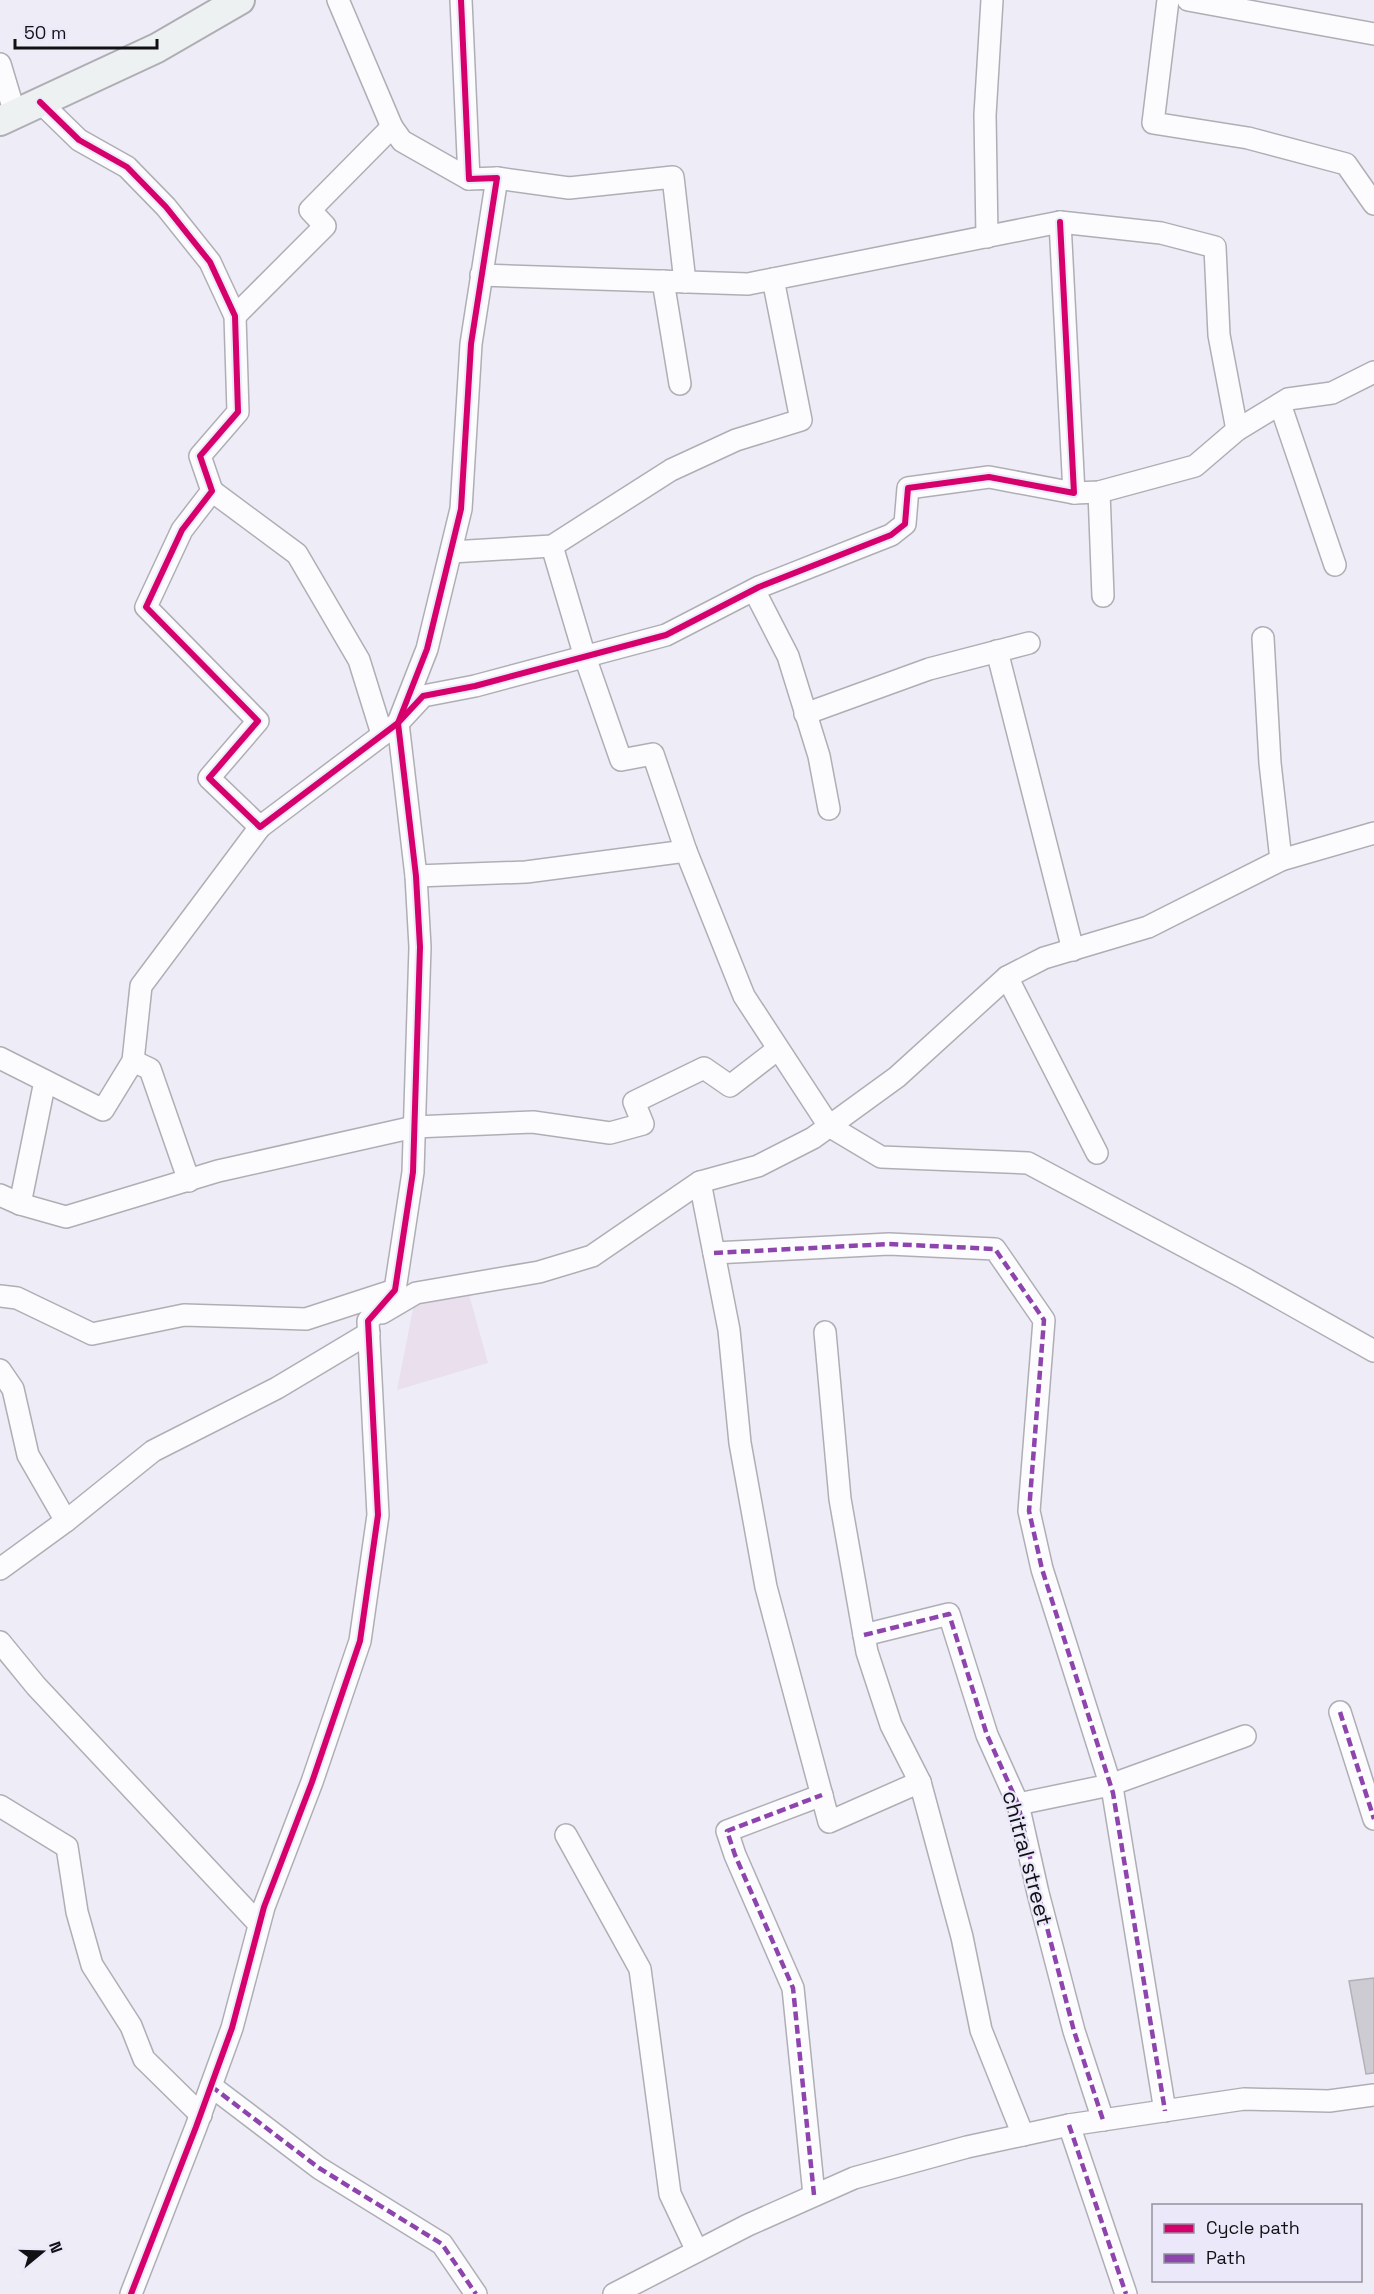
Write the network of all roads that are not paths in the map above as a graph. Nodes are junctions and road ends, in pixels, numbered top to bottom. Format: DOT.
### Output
graph roads {
  1 [pos="240,0"];
  2 [pos="338,0"];
  3 [pos="461,0"];
  4 [pos="992,0"];
  5 [pos="1168,0"];
  6 [pos="1188,0"];
  7 [pos="1374,34"];
  8 [pos="0,64"];
  9 [pos="40,102"];
  10 [pos="7,118"];
  11 [pos="392,127"];
  12 [pos="497,178"];
  13 [pos="469,179"];
  14 [pos="1374,204"];
  15 [pos="1060,222"];
  16 [pos="987,237"];
  17 [pos="481,275"];
  18 [pos="773,279"];
  19 [pos="663,281"];
  20 [pos="685,282"];
  21 [pos="235,316"];
  22 [pos="1374,372"];
  23 [pos="680,384"];
  24 [pos="1280,404"];
  25 [pos="1237,430"];
  26 [pos="212,491"];
  27 [pos="1099,492"];
  28 [pos="1074,493"];
  29 [pos="552,546"];
  30 [pos="451,552"];
  31 [pos="1335,566"];
  32 [pos="754,590"];
  33 [pos="1103,596"];
  34 [pos="1263,638"];
  35 [pos="1029,643"];
  36 [pos="997,651"];
  37 [pos="585,657"];
  38 [pos="805,714"];
  39 [pos="390,729"];
  40 [pos="829,809"];
  41 [pos="260,827"];
  42 [pos="1374,833"];
  43 [pos="686,851"];
  44 [pos="1281,860"];
  45 [pos="416,876"];
  46 [pos="1073,950"];
  47 [pos="1007,977"];
  48 [pos="778,1049"];
  49 [pos="0,1058"];
  50 [pos="134,1061"];
  51 [pos="45,1081"];
  52 [pos="829,1126"];
  53 [pos="414,1127"];
  54 [pos="1097,1153"];
  55 [pos="189,1181"];
  56 [pos="700,1182"];
  57 [pos="0,1196"];
  58 [pos="20,1204"];
  59 [pos="714,1253"];
  60 [pos="395,1290"];
  61 [pos="0,1296"];
  62 [pos="369,1327"];
  63 [pos="825,1332"];
  64 [pos="1374,1351"];
  65 [pos="0,1370"];
  66 [pos="66,1521"];
  67 [pos="0,1569"];
  68 [pos="864,1635"];
  69 [pos="0,1642"];
  70 [pos="1340,1712"];
  71 [pos="1245,1736"];
  72 [pos="920,1782"];
  73 [pos="1110,1785"];
  74 [pos="822,1795"];
  75 [pos="1018,1804"];
  76 [pos="0,1806"];
  77 [pos="1374,1819"];
  78 [pos="566,1835"];
  79 [pos="260,1924"];
  80 [pos="211,2086"];
  81 [pos="1374,2095"];
  82 [pos="1165,2111"];
  83 [pos="201,2115"];
  84 [pos="1103,2120"];
  85 [pos="1069,2125"];
  86 [pos="1023,2135"];
  87 [pos="814,2195"];
  88 [pos="697,2251"];
  89 [pos="131,2294"];
  90 [pos="476,2294"];
  91 [pos="614,2294"];
  92 [pos="1126,2294"];
  1 -- 9 [label="street"];
  2 -- 11 [label="street"];
  3 -- 13 [label="street"];
  4 -- 16 [label="street"];
  5 -- 14 [label="street"];
  6 -- 7 [label="street"];
  8 -- 10 [label="street"];
  9 -- 10 [label="street"];
  9 -- 21 [label="street"];
  11 -- 13 [label="street"];
  11 -- 21 [label="street"];
  12 -- 13 [label="street"];
  12 -- 17 [label="street"];
  12 -- 20 [label="street"];
  15 -- 16 [label="street"];
  15 -- 25 [label="street"];
  15 -- 28 [label="street"];
  16 -- 18 [label="street"];
  17 -- 19 [label="street"];
  17 -- 30 [label="street"];
  18 -- 20 [label="street"];
  18 -- 29 [label="street"];
  19 -- 20 [label="street"];
  19 -- 23 [label="street"];
  21 -- 26 [label="street"];
  22 -- 24 [label="street"];
  24 -- 25 [label="street"];
  24 -- 31 [label="street"];
  25 -- 27 [label="street"];
  26 -- 39 [label="street"];
  26 -- 41 [label="street"];
  27 -- 28 [label="street"];
  27 -- 33 [label="street"];
  28 -- 32 [label="street"];
  29 -- 30 [label="street"];
  29 -- 37 [label="street"];
  30 -- 39 [label="street"];
  32 -- 37 [label="street"];
  32 -- 38 [label="street"];
  34 -- 44 [label="street"];
  35 -- 36 [label="street"];
  36 -- 38 [label="street"];
  36 -- 46 [label="street"];
  37 -- 39 [label="street"];
  37 -- 43 [label="street"];
  38 -- 40 [label="street"];
  39 -- 41 [label="street"];
  39 -- 45 [label="street"];
  41 -- 50 [label="street"];
  42 -- 44 [label="street"];
  43 -- 45 [label="street"];
  43 -- 48 [label="street"];
  44 -- 46 [label="street"];
  45 -- 53 [label="street"];
  46 -- 47 [label="street"];
  47 -- 52 [label="street"];
  47 -- 54 [label="street"];
  48 -- 52 [label="street"];
  48 -- 53 [label="street"];
  49 -- 51 [label="street"];
  50 -- 51 [label="street"];
  50 -- 55 [label="street"];
  51 -- 58 [label="street"];
  52 -- 56 [label="street"];
  52 -- 64 [label="street"];
  53 -- 55 [label="street"];
  53 -- 60 [label="street"];
  55 -- 58 [label="street"];
  56 -- 59 [label="street"];
  56 -- 62 [label="street"];
  57 -- 58 [label="street"];
  59 -- 73 [label="street"];
  59 -- 74 [label="street"];
  60 -- 61 [label="street"];
  60 -- 62 [label="street"];
  62 -- 66 [label="street"];
  62 -- 79 [label="street"];
  63 -- 68 [label="street"];
  65 -- 66 [label="street"];
  66 -- 67 [label="street"];
  68 -- 72 [label="street"];
  68 -- 75 [label="street, chitral street"];
  69 -- 79 [label="street"];
  70 -- 77 [label="street"];
  71 -- 73 [label="street"];
  72 -- 74 [label="street"];
  72 -- 86 [label="street"];
  73 -- 75 [label="street"];
  73 -- 82 [label="street"];
  74 -- 87 [label="street"];
  75 -- 84 [label="street, chitral street"];
  76 -- 83 [label="street"];
  78 -- 88 [label="street"];
  79 -- 80 [label="street"];
  80 -- 83 [label="street"];
  80 -- 90 [label="street"];
  81 -- 82 [label="street"];
  82 -- 84 [label="street"];
  83 -- 89 [label="street"];
  84 -- 85 [label="street"];
  85 -- 86 [label="street"];
  85 -- 92 [label="street"];
  86 -- 87 [label="street"];
  87 -- 88 [label="street"];
  88 -- 91 [label="street"];
}
